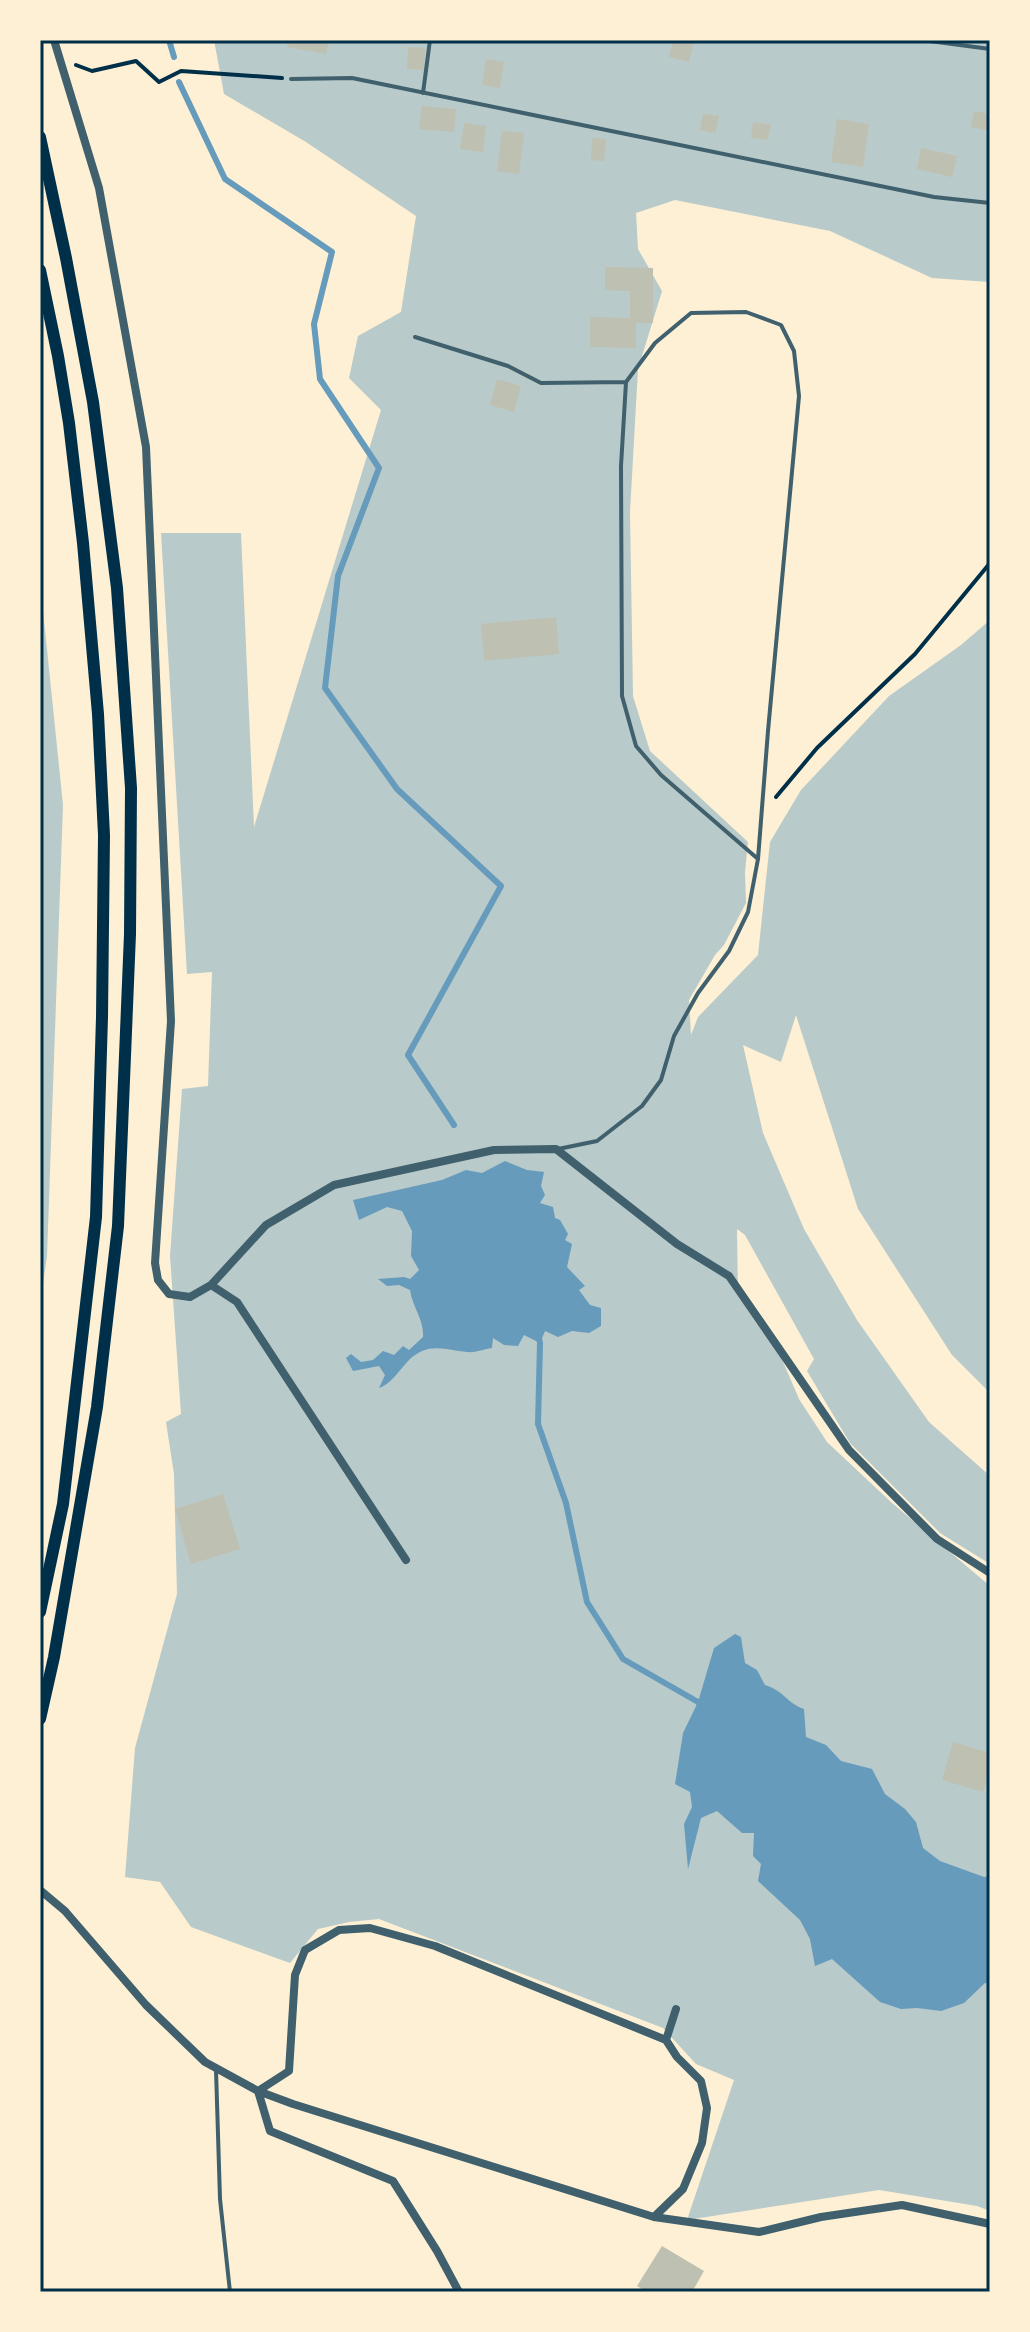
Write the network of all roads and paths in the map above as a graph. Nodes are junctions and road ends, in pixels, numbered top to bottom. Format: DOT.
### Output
graph roads {
  1 [pos="54,40"];
  2 [pos="430,40"];
  3 [pos="922,40"];
  4 [pos="990,49"];
  5 [pos="59,60"];
  6 [pos="291,79"];
  7 [pos="423,93"];
  8 [pos="40,137"];
  9 [pos="990,203"];
  10 [pos="40,270"];
  11 [pos="415,337"];
  12 [pos="626,382"];
  13 [pos="990,563"];
  14 [pos="762,814"];
  15 [pos="758,859"];
  16 [pos="556,1149"];
  17 [pos="211,1285"];
  18 [pos="406,1560"];
  19 [pos="990,1573"];
  20 [pos="40,1612"];
  21 [pos="40,1719"];
  22 [pos="40,1890"];
  23 [pos="676,2009"];
  24 [pos="666,2040"];
  25 [pos="216,2068"];
  26 [pos="258,2091"];
  27 [pos="990,2213"];
  28 [pos="654,2217"];
  29 [pos="986,2223"];
  30 [pos="230,2292"];
  31 [pos="459,2292"];
  1 -- 5 [label="street"];
  2 -- 7 [label="lane"];
  3 -- 4 [label="lane"];
  5 -- 6 [label="path"];
  5 -- 17 [label="street"];
  6 -- 7 [label="lane"];
  7 -- 9 [label="lane"];
  8 -- 21 [label="main road"];
  10 -- 20 [label="main road"];
  11 -- 12 [label="lane"];
  12 -- 14 [label="lane"];
  12 -- 15 [label="lane"];
  13 -- 14 [label="path"];
  14 -- 15 [label="lane"];
  15 -- 16 [label="lane"];
  16 -- 17 [label="street"];
  16 -- 19 [label="street"];
  17 -- 18 [label="street"];
  22 -- 25 [label="street"];
  23 -- 24 [label="street"];
  24 -- 26 [label="street"];
  24 -- 28 [label="street"];
  25 -- 26 [label="street"];
  25 -- 30 [label="lane"];
  26 -- 28 [label="street"];
  26 -- 31 [label="street"];
  27 -- 29 [label="street"];
  28 -- 29 [label="street"];
}
